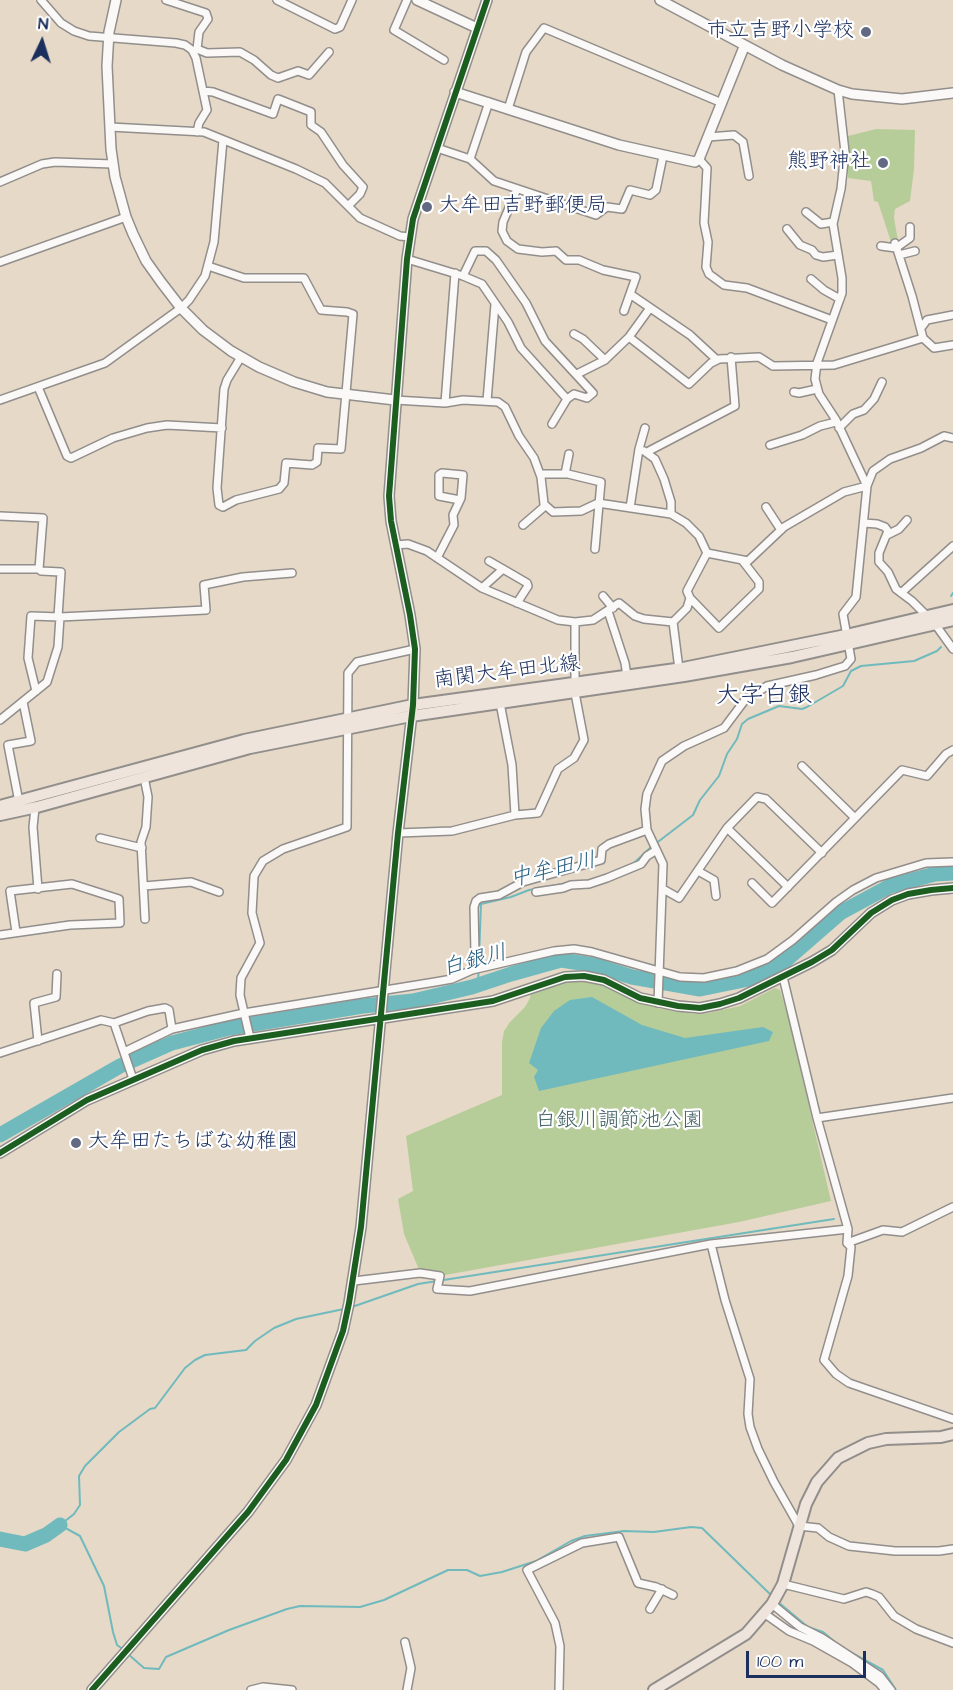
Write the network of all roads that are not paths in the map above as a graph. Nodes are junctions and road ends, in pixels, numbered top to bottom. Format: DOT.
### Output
graph roads {
  1 [pos="41,0"];
  2 [pos="116,0"];
  3 [pos="166,0"];
  4 [pos="277,0"];
  5 [pos="352,0"];
  6 [pos="407,0"];
  7 [pos="417,0"];
  8 [pos="487,0"];
  9 [pos="660,0"];
  10 [pos="477,28"];
  11 [pos="108,38"];
  12 [pos="744,47"];
  13 [pos="195,51"];
  14 [pos="329,52"];
  15 [pos="444,60"];
  16 [pos="838,90"];
  17 [pos="203,92"];
  18 [pos="455,92"];
  19 [pos="953,93"];
  20 [pos="489,102"];
  21 [pos="722,103"];
  22 [pos="508,109"];
  23 [pos="110,127"];
  24 [pos="197,132"];
  25 [pos="708,137"];
  26 [pos="223,140"];
  27 [pos="437,148"];
  28 [pos="663,156"];
  29 [pos="470,159"];
  30 [pos="699,159"];
  31 [pos="113,164"];
  32 [pos="749,176"];
  33 [pos="0,182"];
  34 [pos="517,189"];
  35 [pos="348,206"];
  36 [pos="806,212"];
  37 [pos="126,217"];
  38 [pos="833,222"];
  39 [pos="910,227"];
  40 [pos="787,229"];
  41 [pos="410,237"];
  42 [pos="881,246"];
  43 [pos="897,249"];
  44 [pos="915,251"];
  45 [pos="838,255"];
  46 [pos="407,259"];
  47 [pos="0,261"];
  48 [pos="208,266"];
  49 [pos="455,273"];
  50 [pos="463,276"];
  51 [pos="811,279"];
  52 [pos="630,294"];
  53 [pos="840,299"];
  54 [pos="495,304"];
  55 [pos="181,308"];
  56 [pos="650,308"];
  57 [pos="624,311"];
  58 [pos="953,315"];
  59 [pos="832,320"];
  60 [pos="921,328"];
  61 [pos="574,334"];
  62 [pos="629,337"];
  63 [pos="923,338"];
  64 [pos="953,345"];
  65 [pos="241,357"];
  66 [pos="730,357"];
  67 [pos="605,360"];
  68 [pos="717,360"];
  69 [pos="816,366"];
  70 [pos="577,375"];
  71 [pos="882,382"];
  72 [pos="38,387"];
  73 [pos="817,389"];
  74 [pos="794,392"];
  75 [pos="346,395"];
  76 [pos="567,399"];
  77 [pos="0,400"];
  78 [pos="395,400"];
  79 [pos="487,401"];
  80 [pos="445,404"];
  81 [pos="552,424"];
  82 [pos="838,425"];
  83 [pos="222,428"];
  84 [pos="645,428"];
  85 [pos="953,438"];
  86 [pos="770,445"];
  87 [pos="639,449"];
  88 [pos="647,452"];
  89 [pos="568,454"];
  90 [pos="540,474"];
  91 [pos="565,474"];
  92 [pos="867,486"];
  93 [pos="460,500"];
  94 [pos="598,503"];
  95 [pos="545,506"];
  96 [pos="766,507"];
  97 [pos="630,508"];
  98 [pos="671,514"];
  99 [pos="0,516"];
  100 [pos="907,520"];
  101 [pos="864,523"];
  102 [pos="523,525"];
  103 [pos="781,530"];
  104 [pos="887,535"];
  105 [pos="395,545"];
  106 [pos="953,546"];
  107 [pos="595,549"];
  108 [pos="707,553"];
  109 [pos="437,558"];
  110 [pos="742,560"];
  111 [pos="489,561"];
  112 [pos="0,569"];
  113 [pos="39,569"];
  114 [pos="503,569"];
  115 [pos="292,573"];
  116 [pos="482,588"];
  117 [pos="901,593"];
  118 [pos="603,596"];
  119 [pos="690,598"];
  120 [pos="517,603"];
  121 [pos="610,609"];
  122 [pos="953,610"];
  123 [pos="927,616"];
  124 [pos="59,617"];
  125 [pos="953,620"];
  126 [pos="575,621"];
  127 [pos="674,622"];
  128 [pos="935,624"];
  129 [pos="847,639"];
  130 [pos="414,649"];
  131 [pos="953,649"];
  132 [pos="679,669"];
  133 [pos="627,676"];
  134 [pos="576,688"];
  135 [pos="36,691"];
  136 [pos="23,702"];
  137 [pos="500,704"];
  138 [pos="412,710"];
  139 [pos="0,720"];
  140 [pos="349,723"];
  141 [pos="953,750"];
  142 [pos="802,766"];
  143 [pos="144,777"];
  144 [pos="19,802"];
  145 [pos="0,806"];
  146 [pos="35,808"];
  147 [pos="0,815"];
  148 [pos="515,815"];
  149 [pos="855,818"];
  150 [pos="727,828"];
  151 [pos="647,830"];
  152 [pos="398,833"];
  153 [pos="100,838"];
  154 [pos="654,847"];
  155 [pos="142,848"];
  156 [pos="822,853"];
  157 [pos="953,862"];
  158 [pos="698,871"];
  159 [pos="752,883"];
  160 [pos="144,886"];
  161 [pos="788,887"];
  162 [pos="953,888"];
  163 [pos="38,889"];
  164 [pos="663,890"];
  165 [pos="219,892"];
  166 [pos="536,892"];
  167 [pos="716,896"];
  168 [pos="145,919"];
  169 [pos="16,932"];
  170 [pos="0,935"];
  171 [pos="476,969"];
  172 [pos="660,972"];
  173 [pos="57,974"];
  174 [pos="783,977"];
  175 [pos="384,992"];
  176 [pos="658,999"];
  177 [pos="244,1014"];
  178 [pos="382,1016"];
  179 [pos="114,1023"];
  180 [pos="172,1029"];
  181 [pos="250,1036"];
  182 [pos="38,1041"];
  183 [pos="0,1053"];
  184 [pos="124,1055"];
  185 [pos="133,1079"];
  186 [pos="953,1098"];
  187 [pos="817,1118"];
  188 [pos="0,1153"];
  189 [pos="953,1207"];
  190 [pos="848,1228"];
  191 [pos="847,1243"];
  192 [pos="711,1244"];
  193 [pos="354,1281"];
  194 [pos="953,1419"];
  195 [pos="953,1434"];
  196 [pos="799,1526"];
  197 [pos="953,1549"];
  198 [pos="783,1584"];
  199 [pos="662,1589"];
  200 [pos="673,1595"];
  201 [pos="772,1604"];
  202 [pos="650,1609"];
  203 [pos="765,1614"];
  204 [pos="405,1641"];
  205 [pos="953,1643"];
  206 [pos="92,1690"];
  207 [pos="251,1690"];
  208 [pos="292,1690"];
  209 [pos="407,1690"];
  210 [pos="559,1690"];
  211 [pos="654,1690"];
  212 [pos="885,1690"];
  213 [pos="891,1690"];
  1 -- 11 [label="street"];
  2 -- 11 [label="street"];
  3 -- 13 [label="street"];
  4 -- 5 [label="street"];
  6 -- 15 [label="street"];
  7 -- 10 [label="street"];
  8 -- 10 [label="street"];
  9 -- 12 [label="street"];
  10 -- 18 [label="street"];
  11 -- 13 [label="street"];
  11 -- 23 [label="street"];
  12 -- 16 [label="street"];
  12 -- 21 [label="street"];
  13 -- 14 [label="street"];
  13 -- 17 [label="street"];
  16 -- 19 [label="street"];
  16 -- 38 [label="street"];
  17 -- 24 [label="street"];
  17 -- 35 [label="street"];
  18 -- 20 [label="street"];
  18 -- 27 [label="street"];
  20 -- 22 [label="street"];
  20 -- 29 [label="street"];
  21 -- 22 [label="street"];
  21 -- 25 [label="street"];
  22 -- 28 [label="street"];
  23 -- 24 [label="street"];
  23 -- 31 [label="street"];
  24 -- 26 [label="street"];
  25 -- 30 [label="street"];
  25 -- 32 [label="street"];
  26 -- 35 [label="street"];
  26 -- 48 [label="street"];
  27 -- 29 [label="street"];
  27 -- 41 [label="street"];
  28 -- 30 [label="street"];
  28 -- 34 [label="street"];
  29 -- 34 [label="street"];
  30 -- 59 [label="street"];
  31 -- 33 [label="street"];
  31 -- 37 [label="street"];
  34 -- 52 [label="street"];
  35 -- 41 [label="street"];
  36 -- 38 [label="street"];
  37 -- 47 [label="street"];
  37 -- 55 [label="street"];
  38 -- 45 [label="street"];
  39 -- 43 [label="street"];
  40 -- 45 [label="street"];
  41 -- 46 [label="street"];
  42 -- 43 [label="street"];
  43 -- 44 [label="street"];
  43 -- 60 [label="street"];
  45 -- 53 [label="street"];
  46 -- 49 [label="street"];
  46 -- 78 [label="street"];
  48 -- 55 [label="street"];
  48 -- 75 [label="street"];
  49 -- 50 [label="street"];
  49 -- 80 [label="street"];
  50 -- 54 [label="street"];
  50 -- 70 [label="street"];
  51 -- 53 [label="street"];
  52 -- 56 [label="street"];
  52 -- 57 [label="street"];
  53 -- 59 [label="street"];
  54 -- 76 [label="street"];
  54 -- 79 [label="street"];
  55 -- 65 [label="street"];
  55 -- 72 [label="street"];
  56 -- 62 [label="street"];
  56 -- 68 [label="street"];
  58 -- 60 [label="street"];
  59 -- 69 [label="street"];
  60 -- 63 [label="street"];
  61 -- 67 [label="street"];
  62 -- 67 [label="street"];
  62 -- 68 [label="street"];
  63 -- 64 [label="street"];
  63 -- 69 [label="street"];
  65 -- 75 [label="street"];
  65 -- 83 [label="street"];
  66 -- 68 [label="street"];
  66 -- 69 [label="street"];
  66 -- 88 [label="street"];
  67 -- 70 [label="street"];
  69 -- 73 [label="street"];
  70 -- 76 [label="street"];
  71 -- 82 [label="street"];
  72 -- 77 [label="street"];
  72 -- 83 [label="street"];
  73 -- 74 [label="street"];
  73 -- 82 [label="street"];
  75 -- 78 [label="street"];
  75 -- 83 [label="street"];
  76 -- 81 [label="street"];
  78 -- 80 [label="street"];
  78 -- 105 [label="street"];
  79 -- 80 [label="street"];
  79 -- 90 [label="street"];
  82 -- 86 [label="street"];
  82 -- 92 [label="street"];
  84 -- 87 [label="street"];
  85 -- 92 [label="street"];
  87 -- 88 [label="street"];
  87 -- 97 [label="street"];
  88 -- 98 [label="street"];
  89 -- 91 [label="street"];
  90 -- 91 [label="street"];
  90 -- 95 [label="street"];
  91 -- 94 [label="street"];
  92 -- 101 [label="street"];
  92 -- 103 [label="street"];
  93 -- 93 [label="street"];
  93 -- 109 [label="street"];
  94 -- 95 [label="street"];
  94 -- 97 [label="street"];
  94 -- 107 [label="street"];
  95 -- 102 [label="street"];
  96 -- 103 [label="street"];
  97 -- 98 [label="street"];
  98 -- 108 [label="street"];
  99 -- 113 [label="street"];
  100 -- 104 [label="street"];
  101 -- 104 [label="street"];
  101 -- 129 [label="street"];
  103 -- 110 [label="street"];
  104 -- 117 [label="street"];
  105 -- 109 [label="street"];
  105 -- 130 [label="street"];
  106 -- 117 [label="street"];
  108 -- 110 [label="street"];
  108 -- 119 [label="street"];
  109 -- 116 [label="street"];
  110 -- 119 [label="street"];
  111 -- 114 [label="street"];
  112 -- 113 [label="street"];
  113 -- 124 [label="street"];
  114 -- 116 [label="street"];
  114 -- 120 [label="street"];
  115 -- 124 [label="street"];
  116 -- 120 [label="street"];
  117 -- 123 [label="street"];
  118 -- 121 [label="street"];
  119 -- 127 [label="street"];
  120 -- 126 [label="street"];
  121 -- 126 [label="street"];
  121 -- 127 [label="street"];
  121 -- 133 [label="street"];
  122 -- 123 [label="main road, 南関大牟田北線"];
  123 -- 128 [label="street"];
  123 -- 129 [label="main road, 南関大牟田北線"];
  124 -- 135 [label="street"];
  124 -- 135 [label="street"];
  125 -- 128 [label="main road, 南関大牟田北線"];
  126 -- 134 [label="street"];
  127 -- 132 [label="street"];
  128 -- 129 [label="main road, 南関大牟田北線"];
  128 -- 131 [label="street"];
  129 -- 132 [label="main road, 南関大牟田北線"];
  129 -- 134 [label="main road, 南関大牟田北線"];
  129 -- 151 [label="street"];
  130 -- 138 [label="street"];
  130 -- 140 [label="street"];
  132 -- 133 [label="main road, 南関大牟田北線"];
  133 -- 134 [label="main road, 南関大牟田北線"];
  134 -- 137 [label="main road, 南関大牟田北線"];
  134 -- 138 [label="main road, 南関大牟田北線"];
  134 -- 148 [label="street"];
  135 -- 136 [label="street"];
  136 -- 139 [label="street"];
  136 -- 144 [label="street"];
  137 -- 138 [label="main road, 南関大牟田北線"];
  137 -- 148 [label="street"];
  138 -- 140 [label="main road, 南関大牟田北線"];
  138 -- 152 [label="street"];
  140 -- 143 [label="main road, 南関大牟田北線"];
  140 -- 144 [label="main road, 南関大牟田北線"];
  140 -- 177 [label="street"];
  141 -- 149 [label="street"];
  142 -- 149 [label="street"];
  143 -- 146 [label="main road, 南関大牟田北線"];
  143 -- 155 [label="street"];
  144 -- 145 [label="main road, 南関大牟田北線"];
  146 -- 147 [label="main road, 南関大牟田北線"];
  146 -- 163 [label="street"];
  148 -- 152 [label="street"];
  149 -- 156 [label="street"];
  150 -- 156 [label="street"];
  150 -- 158 [label="street"];
  150 -- 161 [label="street"];
  151 -- 154 [label="street"];
  151 -- 171 [label="street"];
  152 -- 175 [label="street"];
  153 -- 155 [label="street"];
  154 -- 164 [label="street"];
  154 -- 166 [label="street"];
  155 -- 160 [label="street"];
  156 -- 161 [label="street"];
  157 -- 172 [label="street"];
  158 -- 164 [label="street"];
  158 -- 167 [label="street"];
  159 -- 161 [label="street"];
  160 -- 165 [label="street"];
  160 -- 168 [label="street"];
  162 -- 174 [label="street"];
  163 -- 169 [label="street"];
  163 -- 169 [label="street"];
  164 -- 172 [label="street"];
  169 -- 170 [label="street"];
  171 -- 172 [label="street"];
  171 -- 175 [label="street"];
  172 -- 176 [label="street"];
  173 -- 182 [label="street"];
  174 -- 176 [label="street"];
  174 -- 187 [label="street"];
  175 -- 177 [label="street"];
  175 -- 178 [label="street"];
  176 -- 178 [label="street"];
  177 -- 180 [label="street"];
  177 -- 181 [label="street"];
  178 -- 181 [label="street"];
  178 -- 193 [label="street"];
  179 -- 180 [label="street"];
  179 -- 182 [label="street"];
  179 -- 184 [label="street"];
  180 -- 184 [label="street"];
  181 -- 185 [label="street"];
  182 -- 183 [label="street"];
  184 -- 185 [label="street"];
  185 -- 188 [label="street"];
  186 -- 187 [label="street"];
  187 -- 190 [label="street"];
  189 -- 191 [label="street"];
  190 -- 191 [label="street"];
  190 -- 192 [label="street"];
  191 -- 194 [label="street"];
  192 -- 193 [label="street"];
  192 -- 196 [label="street"];
  193 -- 206 [label="street"];
  195 -- 196 [label="main road"];
  196 -- 197 [label="street"];
  196 -- 198 [label="main road"];
  198 -- 201 [label="main road"];
  198 -- 205 [label="street"];
  199 -- 200 [label="street"];
  199 -- 202 [label="street"];
  199 -- 210 [label="street"];
  201 -- 203 [label="main road"];
  201 -- 213 [label="street"];
  203 -- 211 [label="main road"];
  203 -- 212 [label="street"];
  204 -- 209 [label="street"];
  207 -- 208 [label="street"];
}
